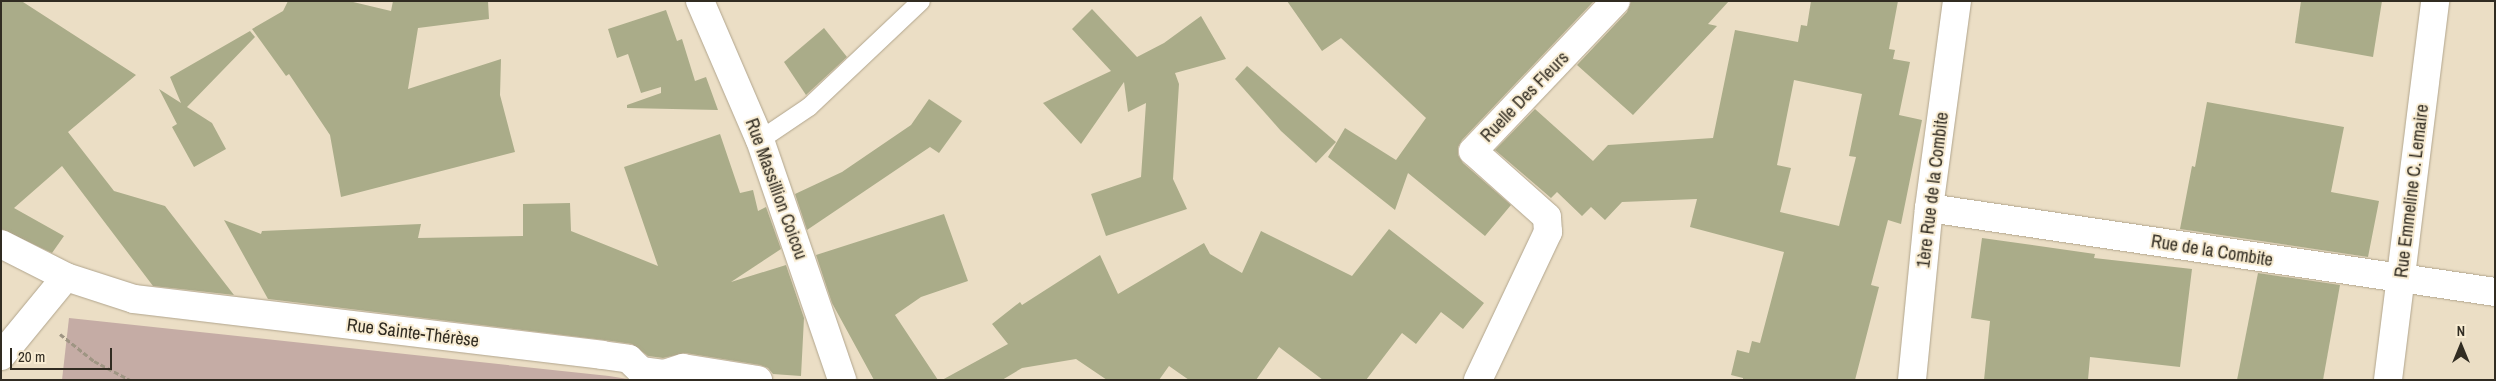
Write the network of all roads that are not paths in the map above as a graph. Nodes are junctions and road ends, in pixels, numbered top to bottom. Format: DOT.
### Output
graph roads {
  1 [pos="700,1"];
  2 [pos="921,1"];
  3 [pos="1957,1"];
  4 [pos="2435,1"];
  5 [pos="1609,9"];
  6 [pos="760,140"];
  7 [pos="1930,208"];
  8 [pos="1,244"];
  9 [pos="66,277"];
  10 [pos="2401,280"];
  11 [pos="2495,292"];
  12 [pos="1,356"];
  13 [pos="758,380"];
  14 [pos="842,380"];
  15 [pos="1478,380"];
  16 [pos="1912,380"];
  17 [pos="2388,380"];
  1 -- 6 [label="street, Rue Massillion Coicou"];
  2 -- 6 [label="lane"];
  3 -- 7 [label="street, 1ère Rue de la Combite"];
  4 -- 10 [label="street, Rue Emmeline C. Lemaire"];
  5 -- 15 [label="street, Ruelle Des Fleurs"];
  6 -- 14 [label="street, Rue Massillion Coicou"];
  7 -- 10 [label="street, Rue de la Combite"];
  7 -- 16 [label="street, 1ère Rue de la Combite"];
  8 -- 9 [label="street, Rue Sainte-Thérèse"];
  9 -- 12 [label="street"];
  9 -- 13 [label="street, Rue Sainte-Thérèse"];
  10 -- 11 [label="street, Rue de la Combite"];
  10 -- 17 [label="street, Rue Emmeline C. Lemaire"];
}
